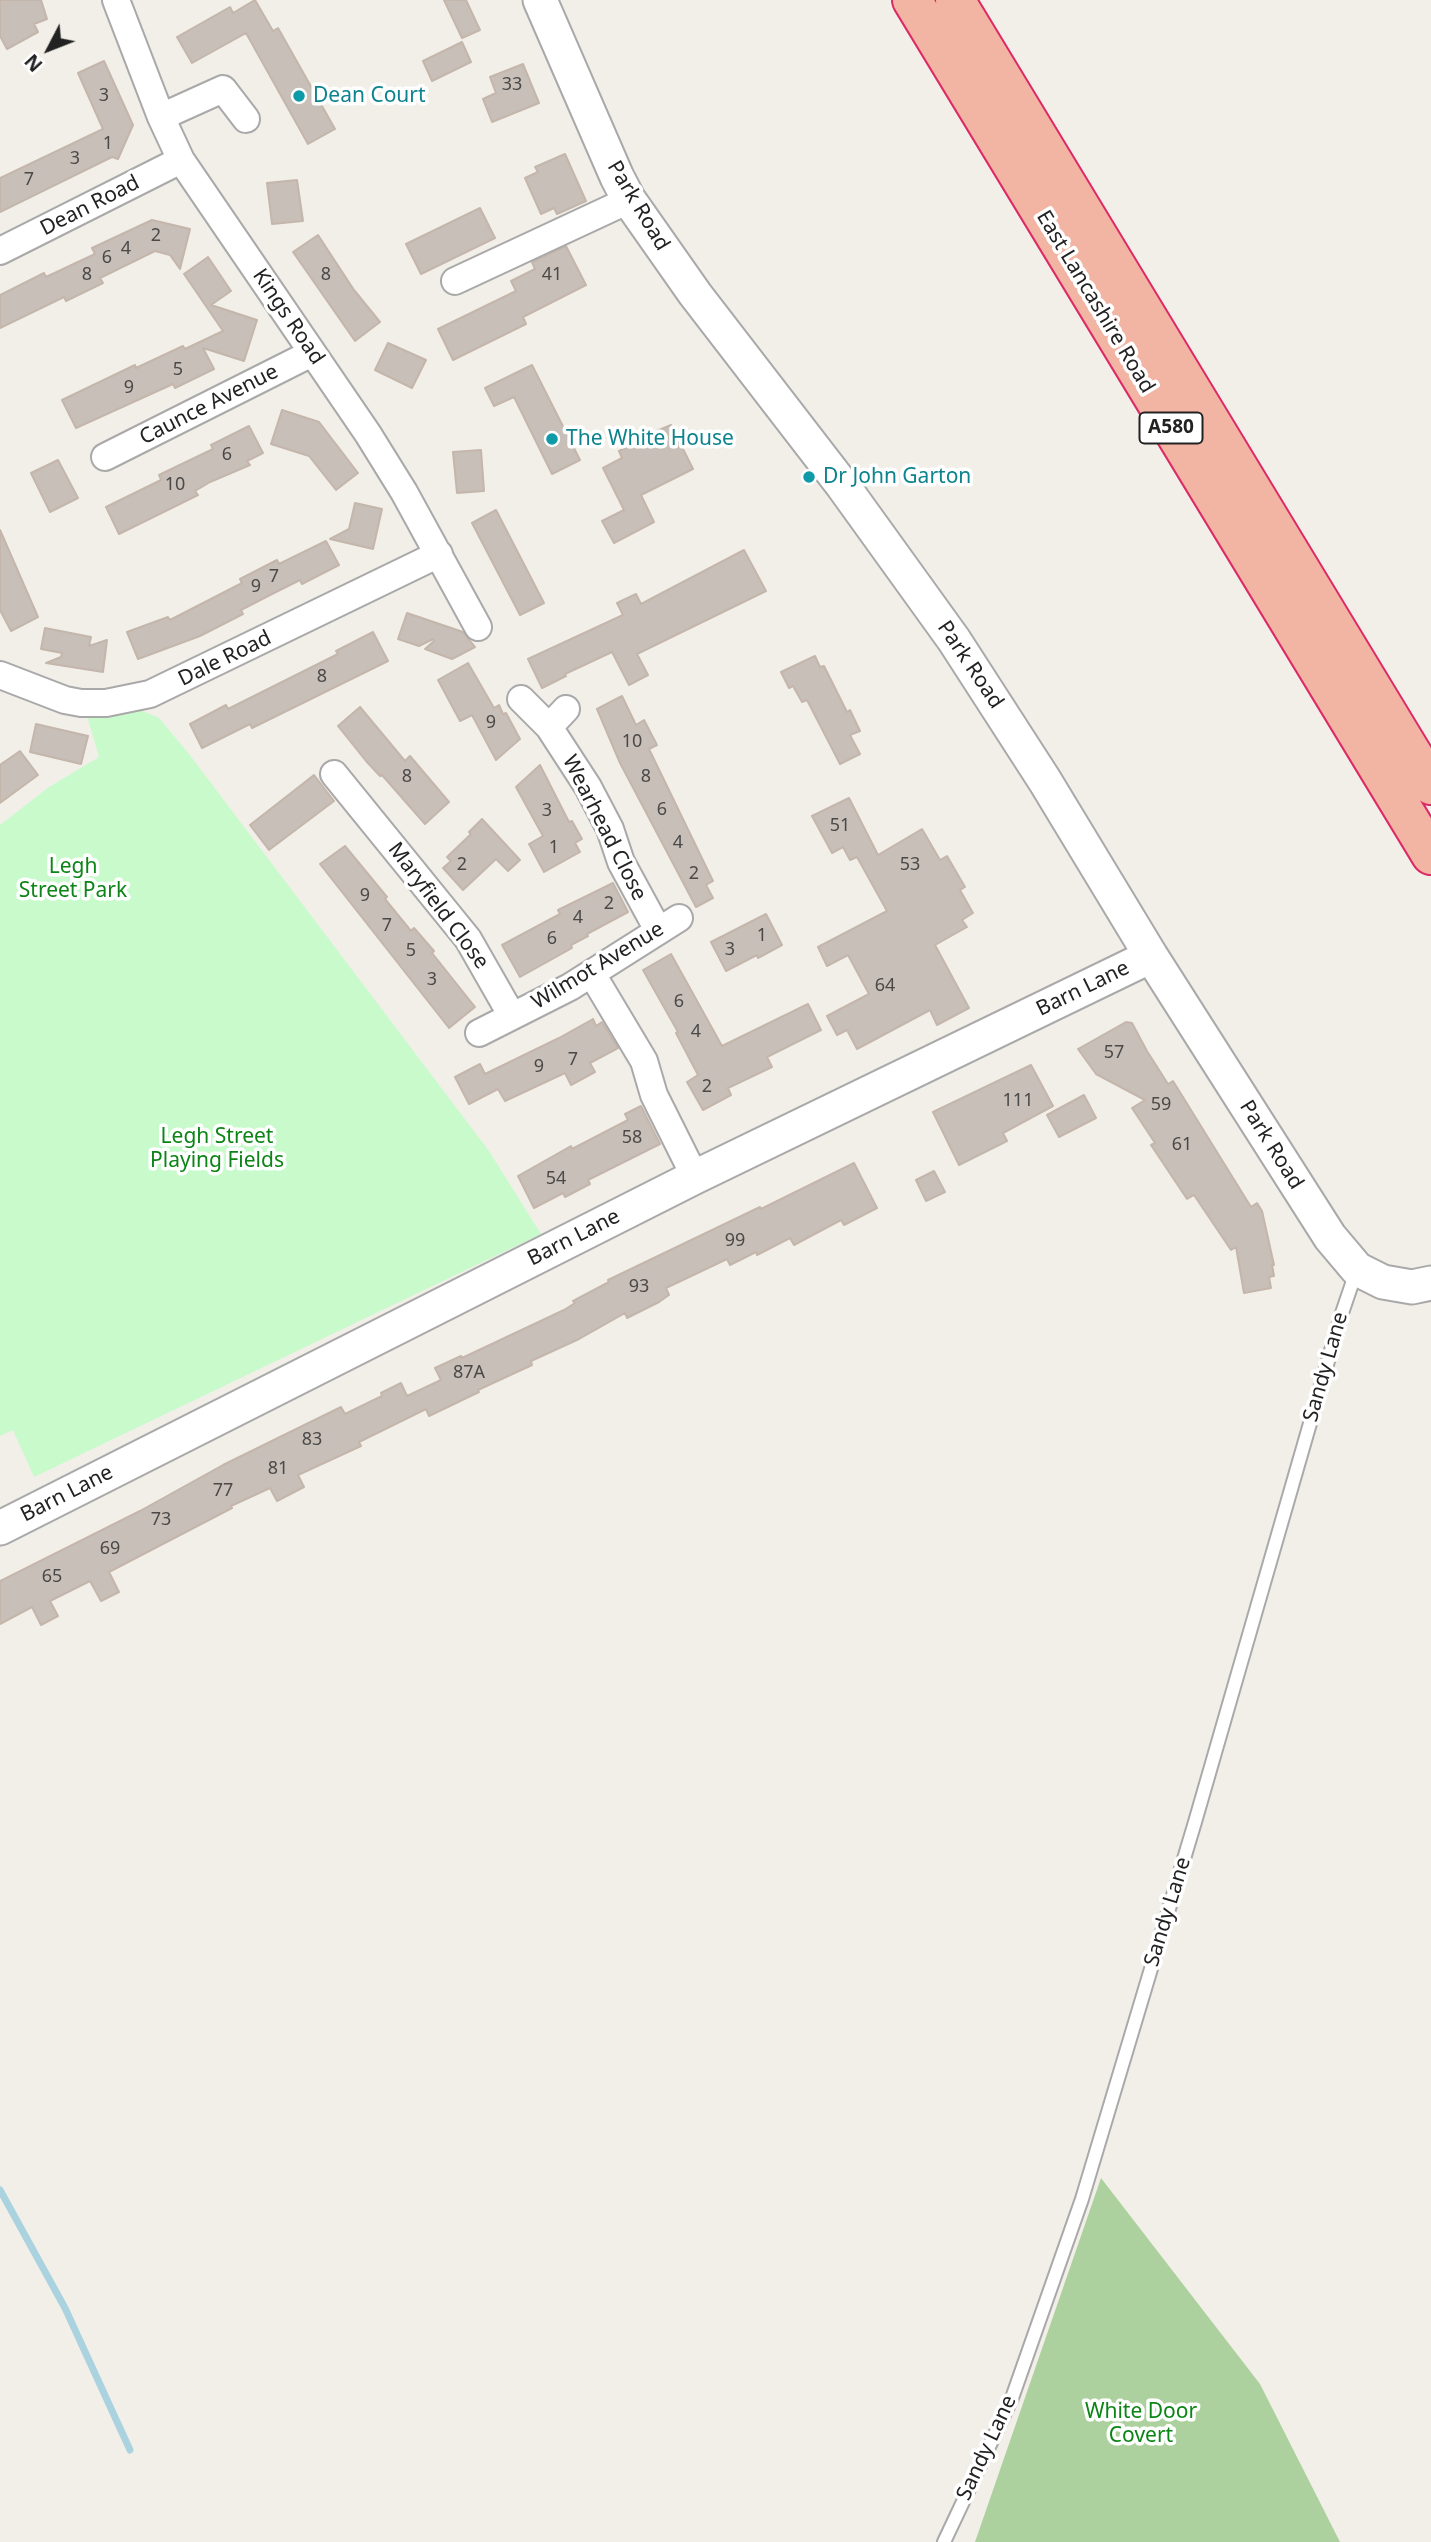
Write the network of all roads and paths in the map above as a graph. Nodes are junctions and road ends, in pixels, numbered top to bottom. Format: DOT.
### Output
graph roads {
  1 [pos="116,0"];
  2 [pos="540,0"];
  3 [pos="912,0"];
  4 [pos="954,0"];
  5 [pos="161,117"];
  6 [pos="246,119"];
  7 [pos="181,160"];
  8 [pos="629,200"];
  9 [pos="0,251"];
  10 [pos="455,281"];
  11 [pos="312,353"];
  12 [pos="105,457"];
  13 [pos="439,554"];
  14 [pos="478,626"];
  15 [pos="0,675"];
  16 [pos="522,699"];
  17 [pos="334,774"];
  18 [pos="1431,785"];
  19 [pos="1431,855"];
  20 [pos="669,924"];
  21 [pos="1151,956"];
  22 [pos="592,974"];
  23 [pos="512,1016"];
  24 [pos="479,1033"];
  25 [pos="695,1177"];
  26 [pos="1357,1269"];
  27 [pos="1431,1283"];
  28 [pos="0,1528"];
  29 [pos="944,2542"];
  1 -- 5 [label="street, Kings Road"];
  2 -- 8 [label="street, Park Road"];
  3 -- 19 [label="highway, East Lancashire Road / A580"];
  4 -- 18 [label="highway, East Lancashire Road / A580"];
  5 -- 6 [label="street"];
  5 -- 7 [label="street, Kings Road"];
  7 -- 9 [label="street, Dean Road"];
  7 -- 11 [label="street, Kings Road"];
  8 -- 10 [label="street"];
  8 -- 21 [label="street, Park Road"];
  11 -- 12 [label="street, Caunce Avenue"];
  11 -- 13 [label="street, Kings Road"];
  13 -- 14 [label="street, Kings Road"];
  13 -- 15 [label="street, Dale Road"];
  16 -- 20 [label="street, Wearhead Close"];
  17 -- 23 [label="street, Maryfield Close"];
  20 -- 22 [label="street, Wilmot Avenue"];
  21 -- 25 [label="street, Barn Lane"];
  21 -- 26 [label="street, Park Road"];
  22 -- 23 [label="street, Wilmot Avenue"];
  22 -- 25 [label="street"];
  23 -- 24 [label="street, Wilmot Avenue"];
  25 -- 28 [label="street, Barn Lane"];
  26 -- 27 [label="street, Park Road"];
  26 -- 29 [label="lane, Sandy Lane"];
}
